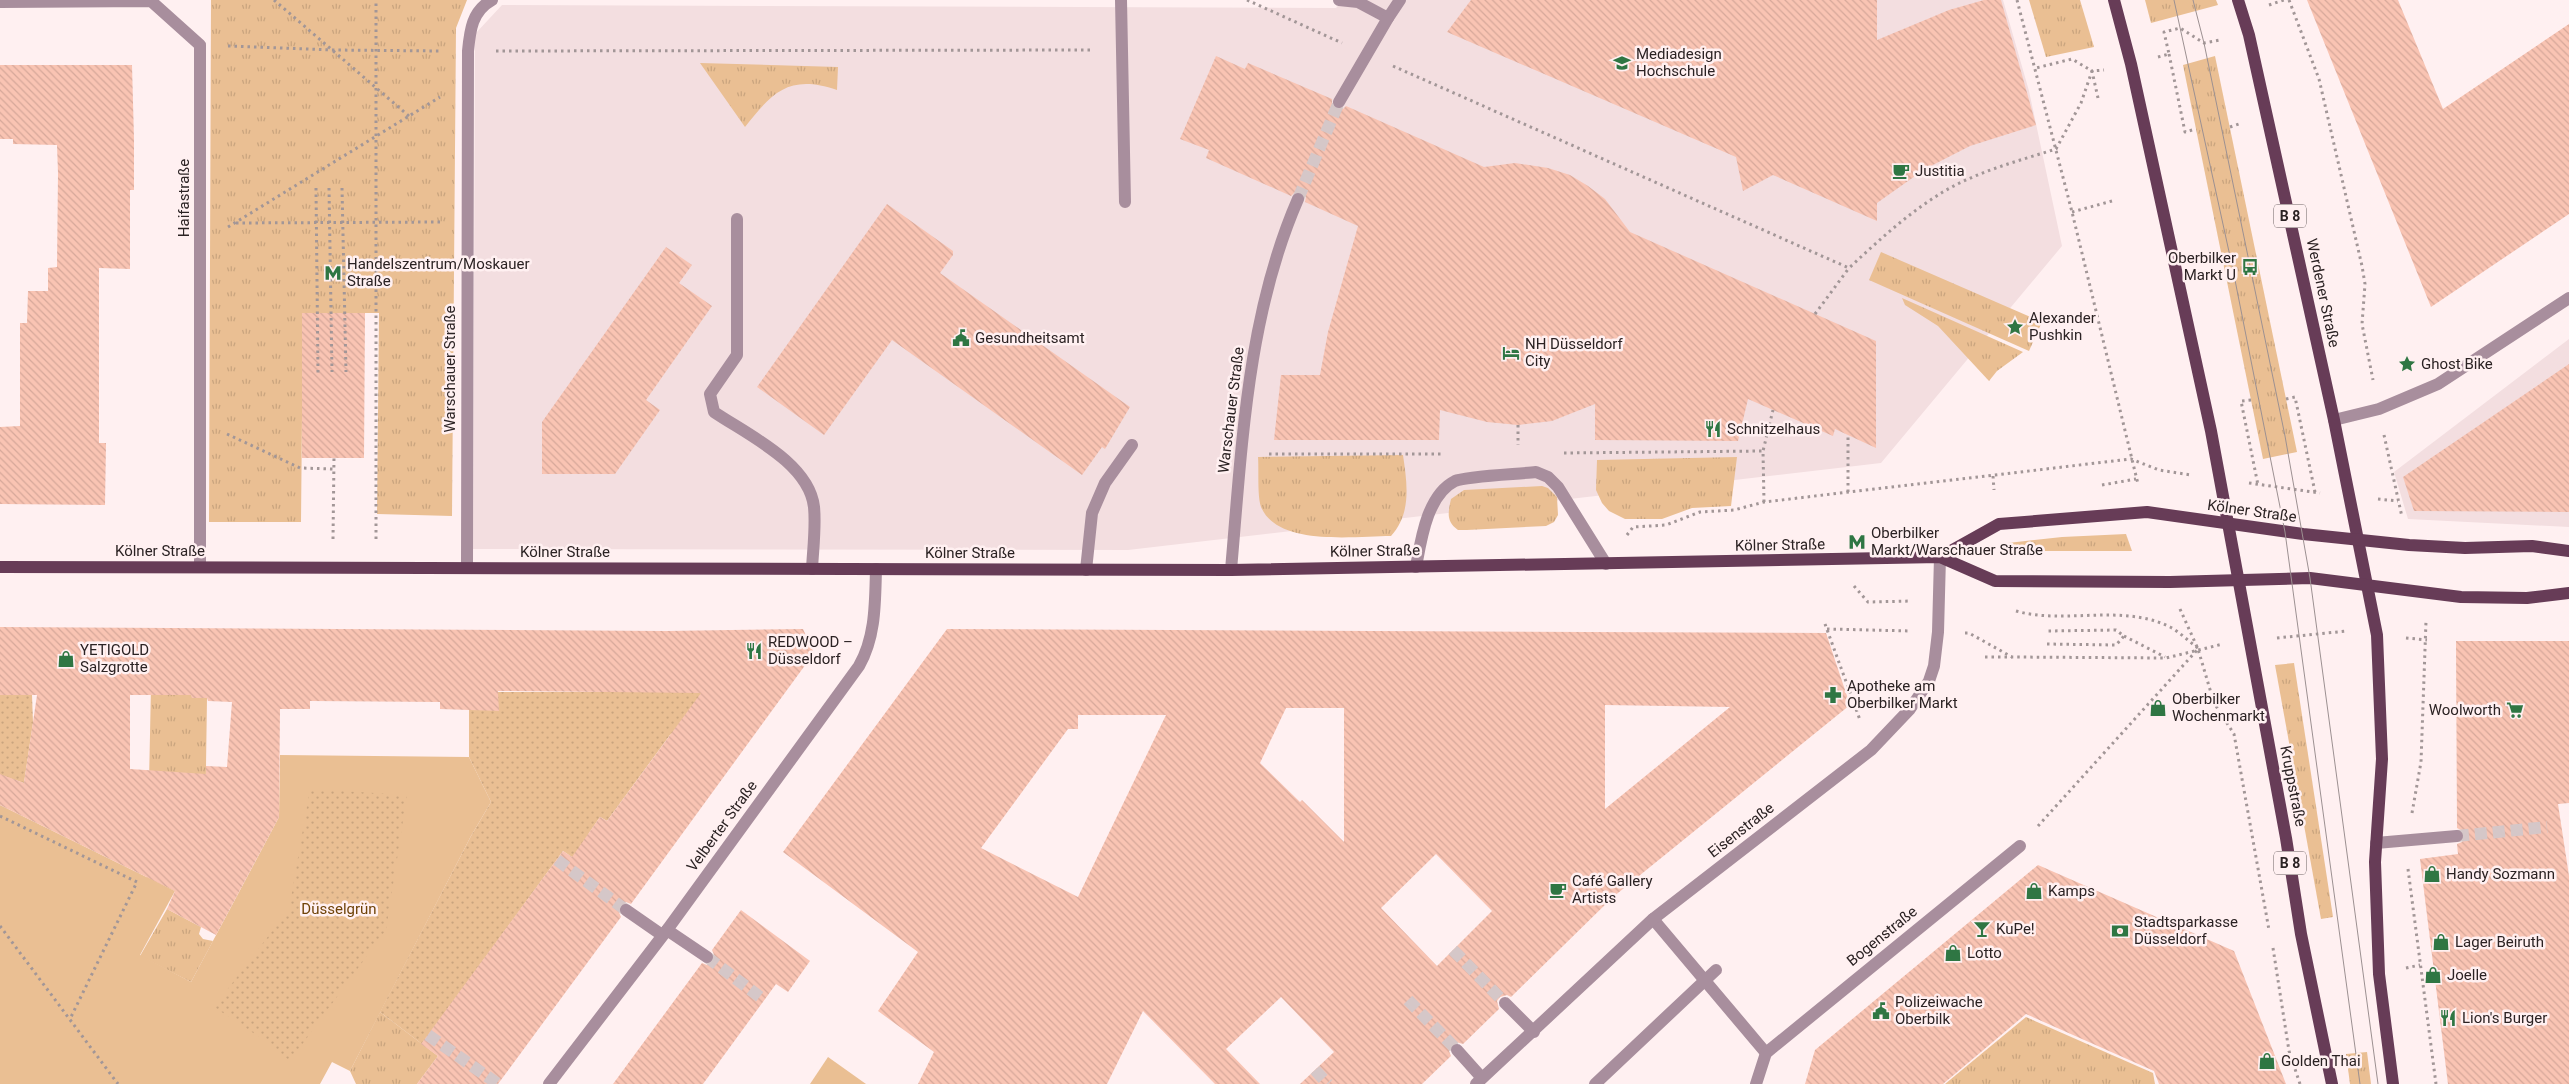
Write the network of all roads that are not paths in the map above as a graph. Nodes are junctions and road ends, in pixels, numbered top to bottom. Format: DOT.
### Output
graph roads {
  1 [pos="492,0"];
  2 [pos="1121,0"];
  3 [pos="1339,0"];
  4 [pos="1400,0"];
  5 [pos="2114,0"];
  6 [pos="2238,0"];
  7 [pos="0,2"];
  8 [pos="1388,18"];
  9 [pos="1339,102"];
  10 [pos="1298,199"];
  11 [pos="1125,202"];
  12 [pos="737,219"];
  13 [pos="2569,298"];
  14 [pos="2334,420"];
  15 [pos="1132,445"];
  16 [pos="2227,523"];
  17 [pos="2358,540"];
  18 [pos="2569,551"];
  19 [pos="1940,557"];
  20 [pos="1606,564"];
  21 [pos="0,567"];
  22 [pos="200,567"];
  23 [pos="1416,567"];
  24 [pos="467,568"];
  25 [pos="812,569"];
  26 [pos="876,569"];
  27 [pos="1086,570"];
  28 [pos="1231,570"];
  29 [pos="2237,581"];
  30 [pos="2368,587"];
  31 [pos="2569,592"];
  32 [pos="2457,836"];
  33 [pos="2376,844"];
  34 [pos="2020,846"];
  35 [pos="626,910"];
  36 [pos="1653,919"];
  37 [pos="665,932"];
  38 [pos="707,957"];
  39 [pos="1716,970"];
  40 [pos="1703,980"];
  41 [pos="1505,1003"];
  42 [pos="1534,1032"];
  43 [pos="1457,1050"];
  44 [pos="1766,1053"];
  45 [pos="1479,1081"];
  46 [pos="549,1084"];
  47 [pos="1595,1084"];
  48 [pos="1756,1084"];
  49 [pos="2332,1084"];
  50 [pos="2392,1084"];
  1 -- 24 [label="street, Warschauer Straße"];
  2 -- 11 [label="street"];
  3 -- 8 [label="street"];
  4 -- 8 [label="street"];
  5 -- 16 [label="main road, B 8"];
  6 -- 14 [label="main road, Werdener Straße / B 8"];
  7 -- 22 [label="street, Haifastraße"];
  8 -- 9 [label="street"];
  10 -- 28 [label="street, Warschauer Straße"];
  12 -- 25 [label="street"];
  13 -- 14 [label="street"];
  14 -- 17 [label="main road, Werdener Straße / B 8"];
  15 -- 27 [label="street"];
  16 -- 17 [label="main road, Kölner Straße"];
  16 -- 19 [label="main road, Kölner Straße"];
  16 -- 29 [label="main road, Kruppstraße / B 8"];
  17 -- 18 [label="main road, Kölner Straße"];
  17 -- 30 [label="main road, Werdener Straße / B 8"];
  19 -- 20 [label="main road, Kölner Straße"];
  19 -- 29 [label="main road, Kölner Straße"];
  19 -- 36 [label="street, Eisenstraße"];
  20 -- 23 [label="main road, Kölner Straße"];
  20 -- 23 [label="street"];
  21 -- 22 [label="main road, Kölner Straße"];
  22 -- 24 [label="main road, Kölner Straße"];
  23 -- 28 [label="main road, Kölner Straße"];
  24 -- 25 [label="main road, Kölner Straße"];
  25 -- 26 [label="main road, Kölner Straße"];
  26 -- 27 [label="main road, Kölner Straße"];
  26 -- 37 [label="street, Velberter Straße"];
  27 -- 28 [label="main road, Kölner Straße"];
  29 -- 30 [label="main road, Kölner Straße"];
  29 -- 49 [label="main road, Kruppstraße / B 8"];
  30 -- 31 [label="main road, Kölner Straße"];
  30 -- 33 [label="main road, B 8"];
  32 -- 33 [label="street"];
  33 -- 50 [label="main road, B 8"];
  34 -- 44 [label="street, Bogenstraße"];
  35 -- 37 [label="street"];
  36 -- 40 [label="street"];
  36 -- 42 [label="street, Eisenstraße"];
  37 -- 38 [label="street"];
  37 -- 46 [label="street, Velberter Straße"];
  39 -- 40 [label="street"];
  40 -- 44 [label="street"];
  40 -- 47 [label="street"];
  41 -- 42 [label="street"];
  42 -- 45 [label="street, Eisenstraße"];
  43 -- 45 [label="street"];
  44 -- 48 [label="street"];
}
